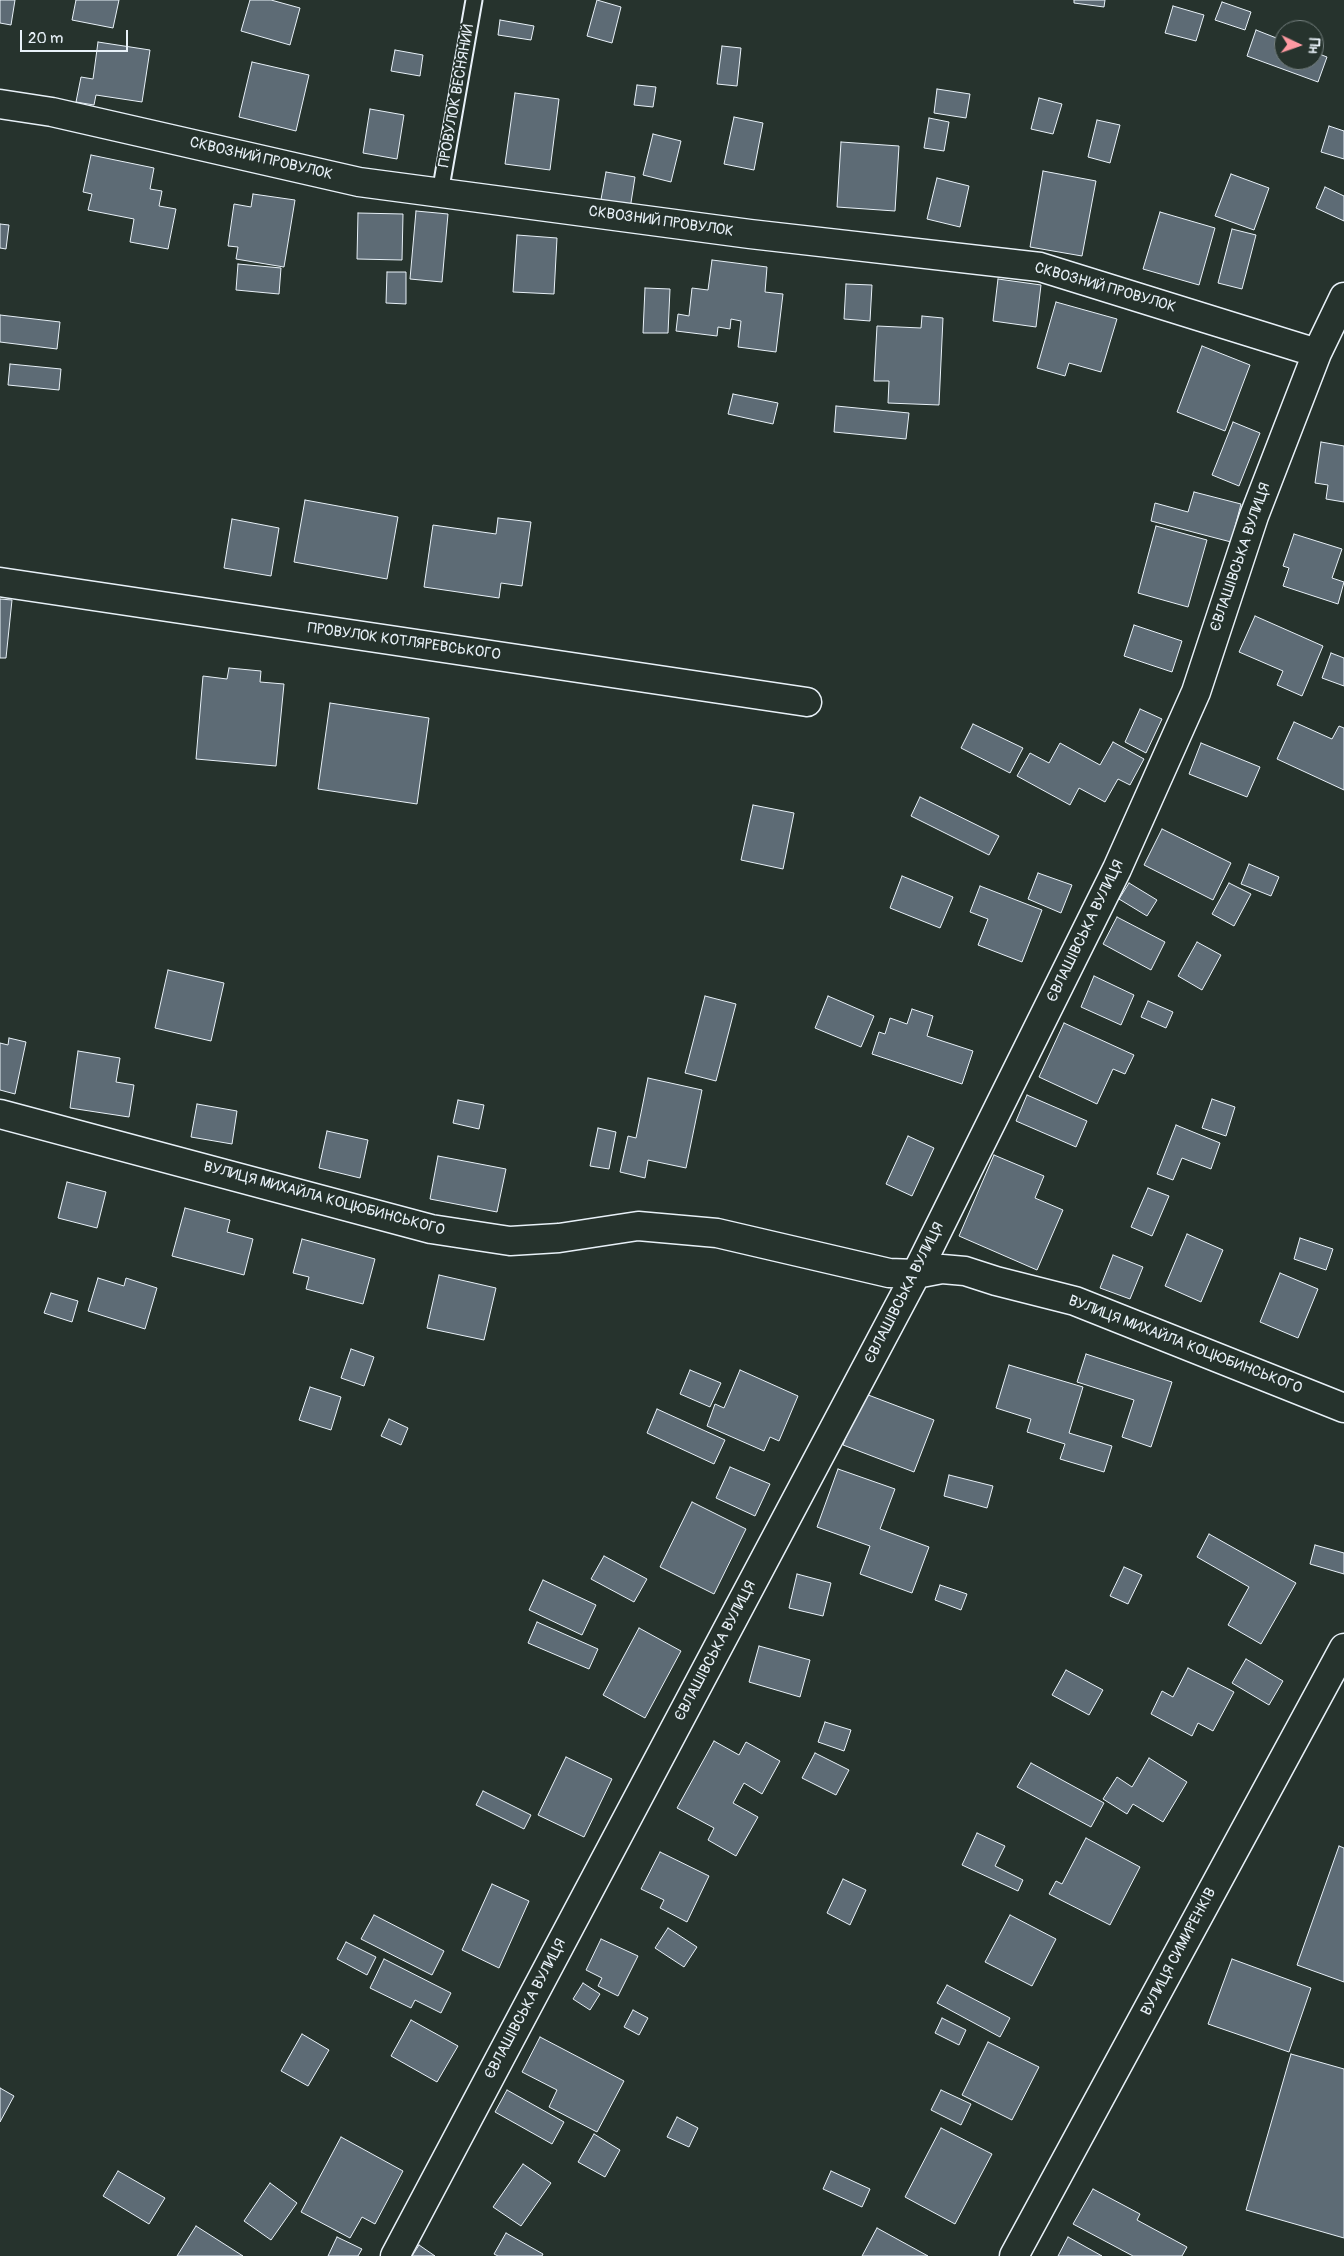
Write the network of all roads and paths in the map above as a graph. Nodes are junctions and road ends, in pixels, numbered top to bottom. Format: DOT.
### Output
graph roads {
  1 [pos="474,0"];
  2 [pos="0,104"];
  3 [pos="440,193"];
  4 [pos="1344,297"];
  5 [pos="1317,353"];
  6 [pos="0,582"];
  7 [pos="807,702"];
  8 [pos="0,1114"];
  9 [pos="916,1274"];
  10 [pos="1344,1408"];
  11 [pos="1344,1648"];
  12 [pos="394,2256"];
  13 [pos="1014,2256"];
  1 -- 3 [label="lane, ПРОВУЛОК ВЕСНЯНИЙ"];
  2 -- 3 [label="street, СКВОЗНИЙ ПРОВУЛОК"];
  3 -- 5 [label="street, СКВОЗНИЙ ПРОВУЛОК"];
  4 -- 5 [label="street, ЄВЛАШІВСЬКА ВУЛИЦЯ"];
  5 -- 9 [label="street, ЄВЛАШІВСЬКА ВУЛИЦЯ"];
  6 -- 7 [label="street, ПРОВУЛОК КОТЛЯРЕВСЬКОГО"];
  8 -- 9 [label="street, ВУЛИЦЯ МИХАЙЛА КОЦЮБИНСЬКОГО"];
  9 -- 10 [label="street, ВУЛИЦЯ МИХАЙЛА КОЦЮБИНСЬКОГО"];
  9 -- 12 [label="street, ЄВЛАШІВСЬКА ВУЛИЦЯ"];
  11 -- 13 [label="street, ВУЛИЦЯ СИМИРЕНКІВ"];
}
